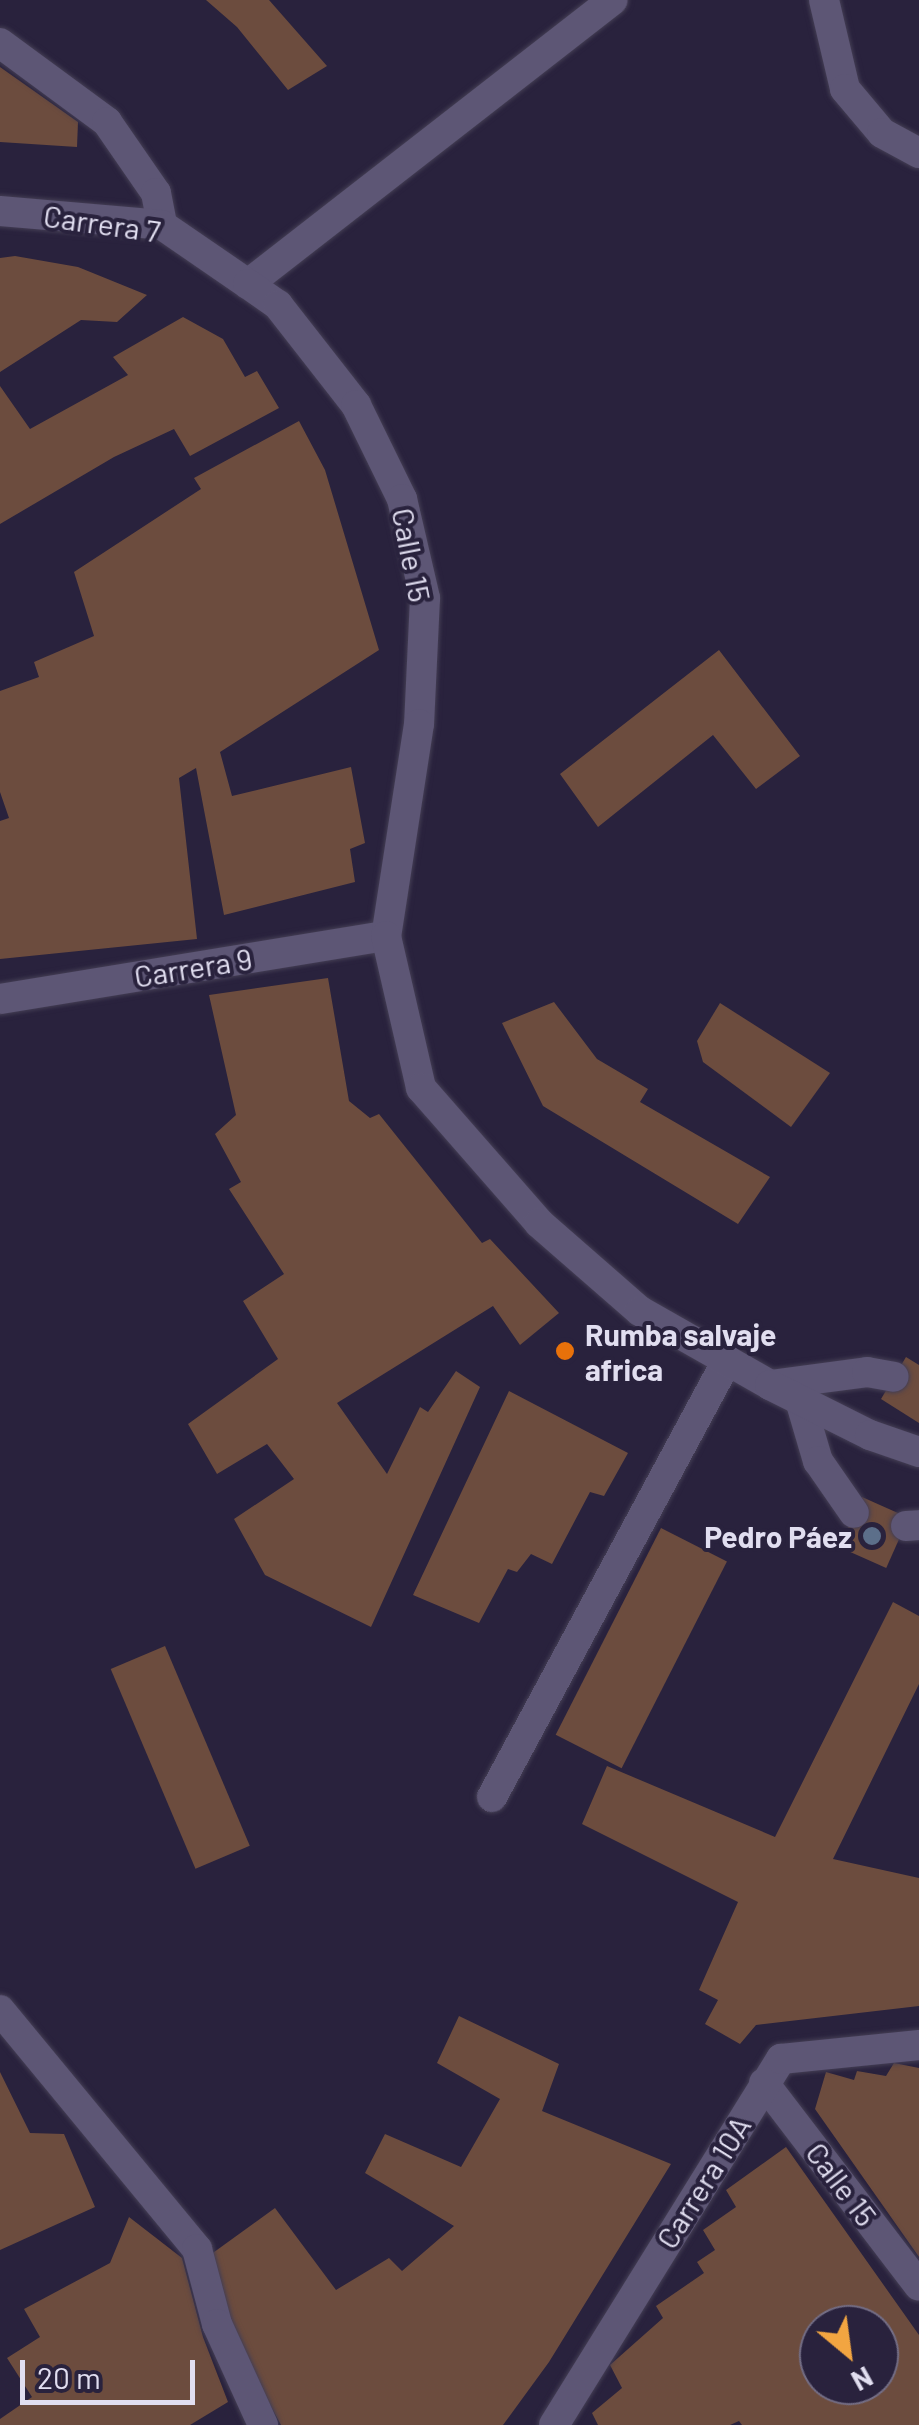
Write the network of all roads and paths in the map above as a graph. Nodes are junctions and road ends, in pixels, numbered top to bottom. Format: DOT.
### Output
graph roads {
  1 [pos="613,0"];
  2 [pos="824,0"];
  3 [pos="0,42"];
  4 [pos="919,153"];
  5 [pos="0,210"];
  6 [pos="162,225"];
  7 [pos="248,284"];
  8 [pos="386,936"];
  9 [pos="0,999"];
  10 [pos="727,1360"];
  11 [pos="894,1378"];
  12 [pos="770,1385"];
  13 [pos="800,1400"];
  14 [pos="919,1452"];
  15 [pos="854,1513"];
  16 [pos="492,1797"];
  17 [pos="0,2010"];
  18 [pos="919,2046"];
  19 [pos="764,2083"];
  20 [pos="919,2286"];
  21 [pos="253,2421"];
  22 [pos="554,2425"];
  1 -- 7 [label="street"];
  2 -- 4 [label="street"];
  3 -- 6 [label="street"];
  5 -- 6 [label="street, Carrera 7"];
  6 -- 7 [label="street, Carrera 7"];
  7 -- 8 [label="street, Calle 15"];
  8 -- 9 [label="street, Carrera 9"];
  8 -- 10 [label="street"];
  10 -- 12 [label="street"];
  10 -- 16 [label="street"];
  11 -- 12 [label="street"];
  12 -- 13 [label="street"];
  13 -- 14 [label="street"];
  13 -- 15 [label="street"];
  17 -- 21 [label="street"];
  18 -- 19 [label="street, Carrera 10A"];
  19 -- 20 [label="street, Calle 15"];
  19 -- 22 [label="street, Carrera 10A"];
}
